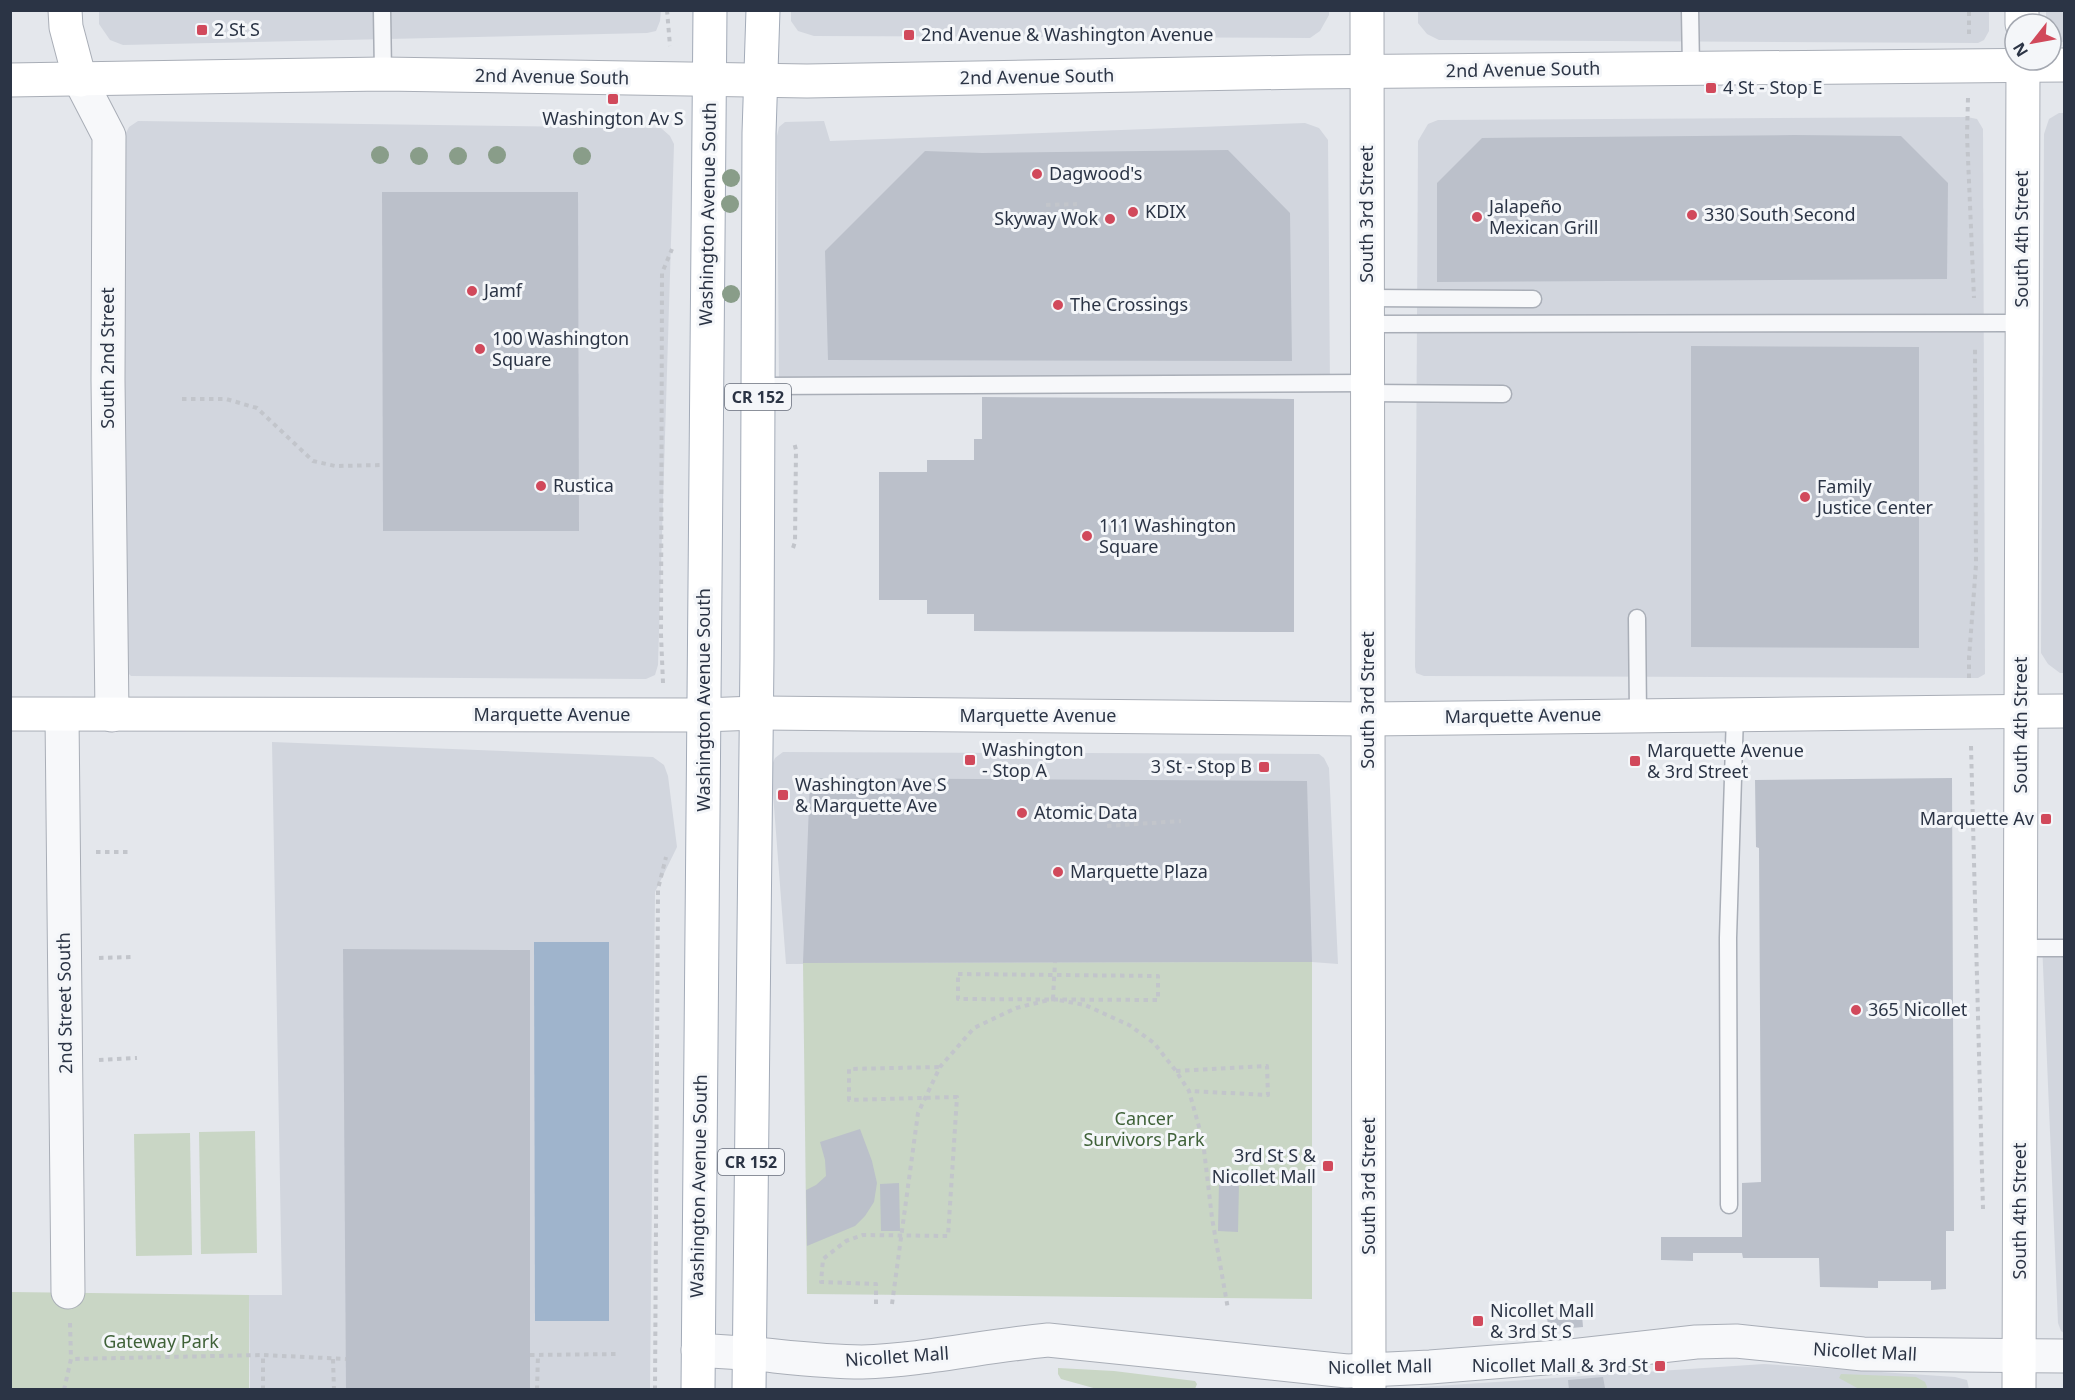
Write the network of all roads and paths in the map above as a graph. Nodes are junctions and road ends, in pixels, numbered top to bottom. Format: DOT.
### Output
graph roads {
  1 [pos="65,10"];
  2 [pos="382,10"];
  3 [pos="667,10"];
  4 [pos="710,10"];
  5 [pos="762,10"];
  6 [pos="1367,10"];
  7 [pos="1690,10"];
  8 [pos="1969,10"];
  9 [pos="1969,18"];
  10 [pos="669,33"];
  11 [pos="2003,62"];
  12 [pos="1690,68"];
  13 [pos="1366,72"];
  14 [pos="2023,72"];
  15 [pos="383,74"];
  16 [pos="709,79"];
  17 [pos="10,80"];
  18 [pos="80,80"];
  19 [pos="761,80"];
  20 [pos="1967,135"];
  21 [pos="1077,204"];
  22 [pos="1046,205"];
  23 [pos="674,244"];
  24 [pos="1533,299"];
  25 [pos="1367,311"];
  26 [pos="1975,323"];
  27 [pos="2022,323"];
  28 [pos="758,386"];
  29 [pos="1367,388"];
  30 [pos="1503,394"];
  31 [pos="182,399"];
  32 [pos="383,465"];
  33 [pos="1637,618"];
  34 [pos="1969,658"];
  35 [pos="662,668"];
  36 [pos="2021,711"];
  37 [pos="2064,711"];
  38 [pos="756,713"];
  39 [pos="10,714"];
  40 [pos="1735,714"];
  41 [pos="62,715"];
  42 [pos="112,715"];
  43 [pos="703,715"];
  44 [pos="1638,715"];
  45 [pos="1368,719"];
  46 [pos="1972,768"];
  47 [pos="1181,821"];
  48 [pos="1107,826"];
  49 [pos="667,856"];
  50 [pos="2020,948"];
  51 [pos="2064,948"];
  52 [pos="1055,962"];
  53 [pos="1054,975"];
  54 [pos="1053,999"];
  55 [pos="940,1067"];
  56 [pos="1176,1071"];
  57 [pos="1189,1091"];
  58 [pos="925,1097"];
  59 [pos="1729,1205"];
  60 [pos="1983,1215"];
  61 [pos="902,1235"];
  62 [pos="69,1304"];
  63 [pos="876,1304"];
  64 [pos="892,1304"];
  65 [pos="1228,1309"];
  66 [pos="698,1350"];
  67 [pos="749,1353"];
  68 [pos="538,1354"];
  69 [pos="619,1354"];
  70 [pos="263,1355"];
  71 [pos="530,1355"];
  72 [pos="2020,1355"];
  73 [pos="2064,1356"];
  74 [pos="71,1359"];
  75 [pos="333,1359"];
  76 [pos="346,1359"];
  77 [pos="1369,1379"];
  78 [pos="64,1389"];
  79 [pos="263,1389"];
  80 [pos="334,1389"];
  81 [pos="537,1389"];
  82 [pos="655,1389"];
  83 [pos="666,1389"];
  84 [pos="698,1389"];
  85 [pos="749,1389"];
  86 [pos="2019,1389"];
  1 -- 18 [label="main road, South 2nd Street"];
  2 -- 15 [label="lane"];
  3 -- 10 [label="path"];
  4 -- 16 [label="main road, Washington Avenue South / CR 152"];
  5 -- 19 [label="main road, CR 152"];
  6 -- 13 [label="main road, South 3rd Street"];
  7 -- 12 [label="lane"];
  8 -- 9 [label="path"];
  11 -- 12 [label="main road, 2nd Avenue South"];
  12 -- 13 [label="main road, 2nd Avenue South"];
  13 -- 19 [label="main road, 2nd Avenue South"];
  13 -- 25 [label="main road, South 3rd Street"];
  14 -- 27 [label="main road, South 4th Street"];
  15 -- 16 [label="main road, 2nd Avenue South"];
  15 -- 18 [label="main road, 2nd Avenue South"];
  16 -- 19 [label="main road, 2nd Avenue South"];
  16 -- 43 [label="main road, Washington Avenue South / CR 152"];
  17 -- 18 [label="main road, 2nd Avenue South"];
  18 -- 42 [label="street, South 2nd Street"];
  19 -- 28 [label="main road, CR 152"];
  20 -- 26 [label="path"];
  21 -- 22 [label="path"];
  23 -- 35 [label="path"];
  24 -- 25 [label="lane"];
  25 -- 26 [label="lane"];
  25 -- 29 [label="main road, South 3rd Street"];
  26 -- 27 [label="lane"];
  26 -- 34 [label="path"];
  27 -- 36 [label="main road, South 4th Street"];
  28 -- 29 [label="lane"];
  28 -- 38 [label="main road, CR 152"];
  29 -- 30 [label="lane"];
  29 -- 45 [label="main road, South 3rd Street"];
  31 -- 32 [label="path"];
  33 -- 44 [label="lane"];
  36 -- 37 [label="main road, Marquette Avenue"];
  36 -- 40 [label="main road, Marquette Avenue"];
  36 -- 50 [label="main road, South 4th Street"];
  38 -- 43 [label="main road, Marquette Avenue"];
  38 -- 45 [label="main road, Marquette Avenue"];
  38 -- 67 [label="main road, CR 152"];
  39 -- 41 [label="main road, Marquette Avenue"];
  40 -- 44 [label="main road, Marquette Avenue"];
  40 -- 59 [label="lane"];
  41 -- 42 [label="main road, Marquette Avenue"];
  41 -- 62 [label="street, 2nd Street South"];
  42 -- 43 [label="main road, Marquette Avenue"];
  43 -- 66 [label="main road, Washington Avenue South / CR 152"];
  44 -- 45 [label="main road, Marquette Avenue"];
  45 -- 77 [label="main road, South 3rd Street"];
  46 -- 60 [label="path"];
  47 -- 48 [label="path"];
  49 -- 82 [label="path"];
  50 -- 51 [label="lane"];
  50 -- 72 [label="main road, South 4th Street"];
  52 -- 53 [label="path"];
  53 -- 54 [label="path"];
  53 -- 54 [label="path"];
  53 -- 54 [label="path"];
  54 -- 55 [label="path"];
  54 -- 56 [label="path"];
  55 -- 58 [label="path"];
  55 -- 58 [label="path"];
  56 -- 57 [label="path"];
  56 -- 57 [label="path"];
  57 -- 65 [label="path"];
  58 -- 61 [label="path"];
  58 -- 61 [label="path"];
  61 -- 63 [label="path"];
  61 -- 64 [label="path"];
  62 -- 74 [label="path"];
  66 -- 67 [label="street, Nicollet Mall"];
  66 -- 84 [label="main road, Washington Avenue South / CR 152"];
  67 -- 77 [label="street, Nicollet Mall"];
  67 -- 85 [label="main road, CR 152"];
  68 -- 69 [label="path"];
  68 -- 71 [label="path"];
  68 -- 81 [label="path"];
  70 -- 74 [label="path"];
  70 -- 75 [label="path"];
  70 -- 79 [label="path"];
  72 -- 73 [label="street, Nicollet Mall"];
  72 -- 77 [label="street, Nicollet Mall"];
  72 -- 86 [label="main road, South 4th Street"];
  74 -- 78 [label="path"];
  75 -- 76 [label="path"];
  75 -- 80 [label="path"];
  82 -- 83 [label="path"];
}
